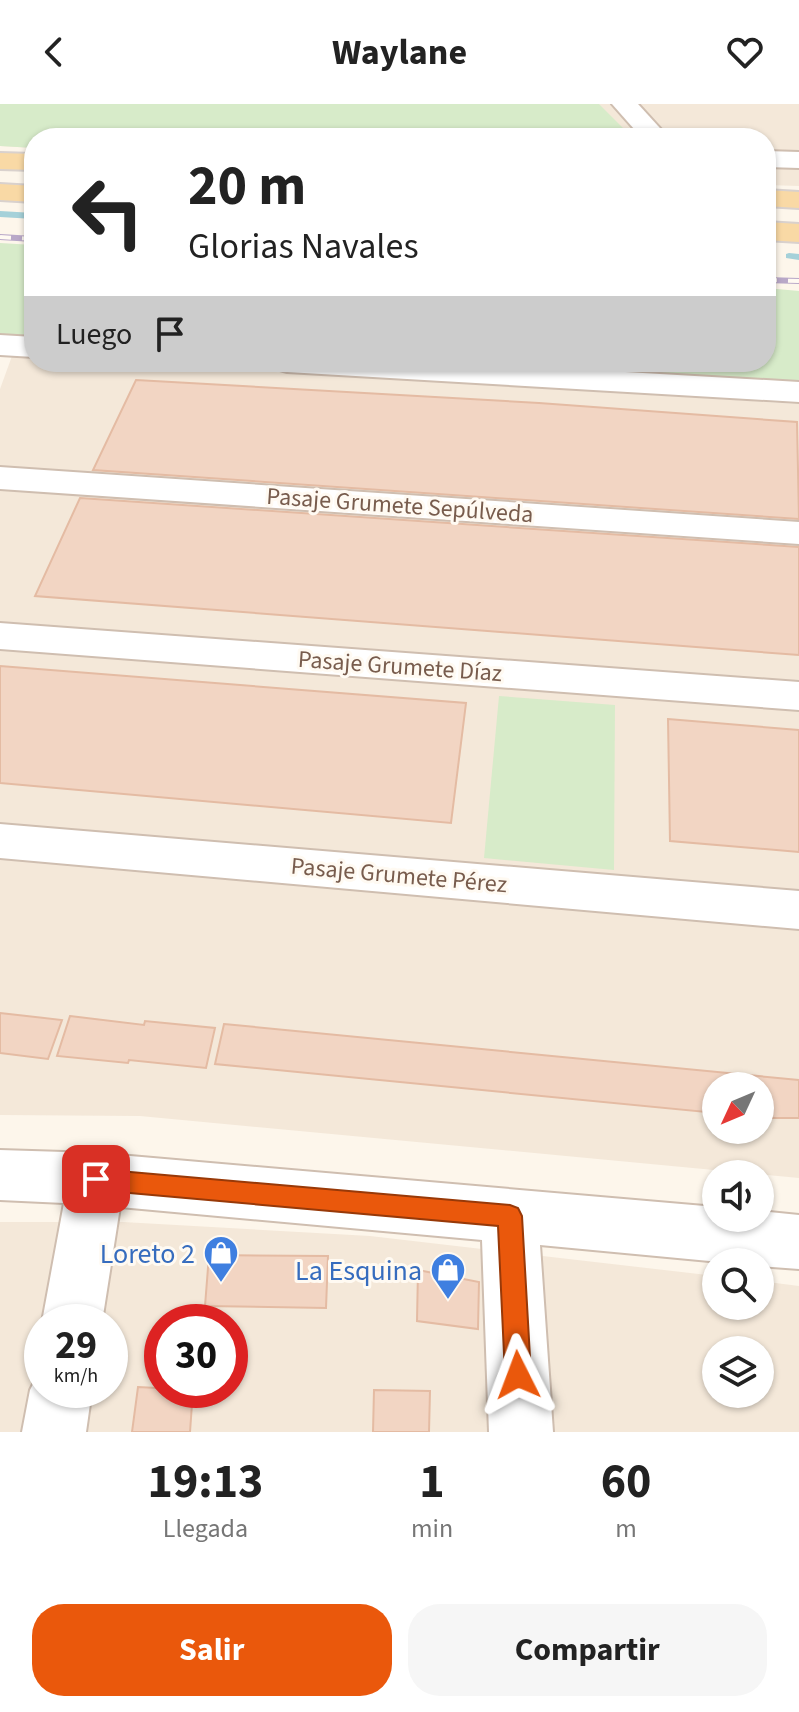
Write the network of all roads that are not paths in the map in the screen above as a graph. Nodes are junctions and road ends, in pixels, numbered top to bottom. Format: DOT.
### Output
graph roads {
  1 [pos="624,104"];
  2 [pos="647,128"];
  3 [pos="776,159"];
  4 [pos="799,160"];
  5 [pos="0,161"];
  6 [pos="24,162"];
  7 [pos="799,190"];
  8 [pos="776,191"];
  9 [pos="0,192"];
  10 [pos="24,193"];
  11 [pos="776,199"];
  12 [pos="799,200"];
  13 [pos="776,232"];
  14 [pos="799,233"];
  15 [pos="0,345"];
  16 [pos="24,346"];
  17 [pos="458,372"];
  18 [pos="799,392"];
  19 [pos="0,478"];
  20 [pos="799,533"];
  21 [pos="0,636"];
  22 [pos="799,696"];
  23 [pos="0,841"];
  24 [pos="799,910"];
  25 [pos="0,1175"];
  26 [pos="96,1179"];
  27 [pos="510,1216"];
  28 [pos="799,1242"];
  29 [pos="75,1304"];
  30 [pos="58,1408"];
  31 [pos="54,1432"];
  32 [pos="521,1432"];
  1 -- 2 [label="street"];
  3 -- 4 [label="street"];
  5 -- 6 [label="main road"];
  7 -- 8 [label="main road"];
  9 -- 10 [label="main road"];
  11 -- 12 [label="main road"];
  13 -- 14 [label="main road"];
  15 -- 16 [label="street"];
  17 -- 18 [label="street"];
  19 -- 20 [label="street, Pasaje Grumete Sepúlveda"];
  21 -- 22 [label="street, Pasaje Grumete Díaz"];
  23 -- 24 [label="street, Pasaje Grumete Pérez"];
  25 -- 26 [label="street"];
  26 -- 27 [label="street"];
  26 -- 29 [label="street"];
  27 -- 28 [label="street"];
  27 -- 32 [label="street"];
  30 -- 31 [label="street"];
}
